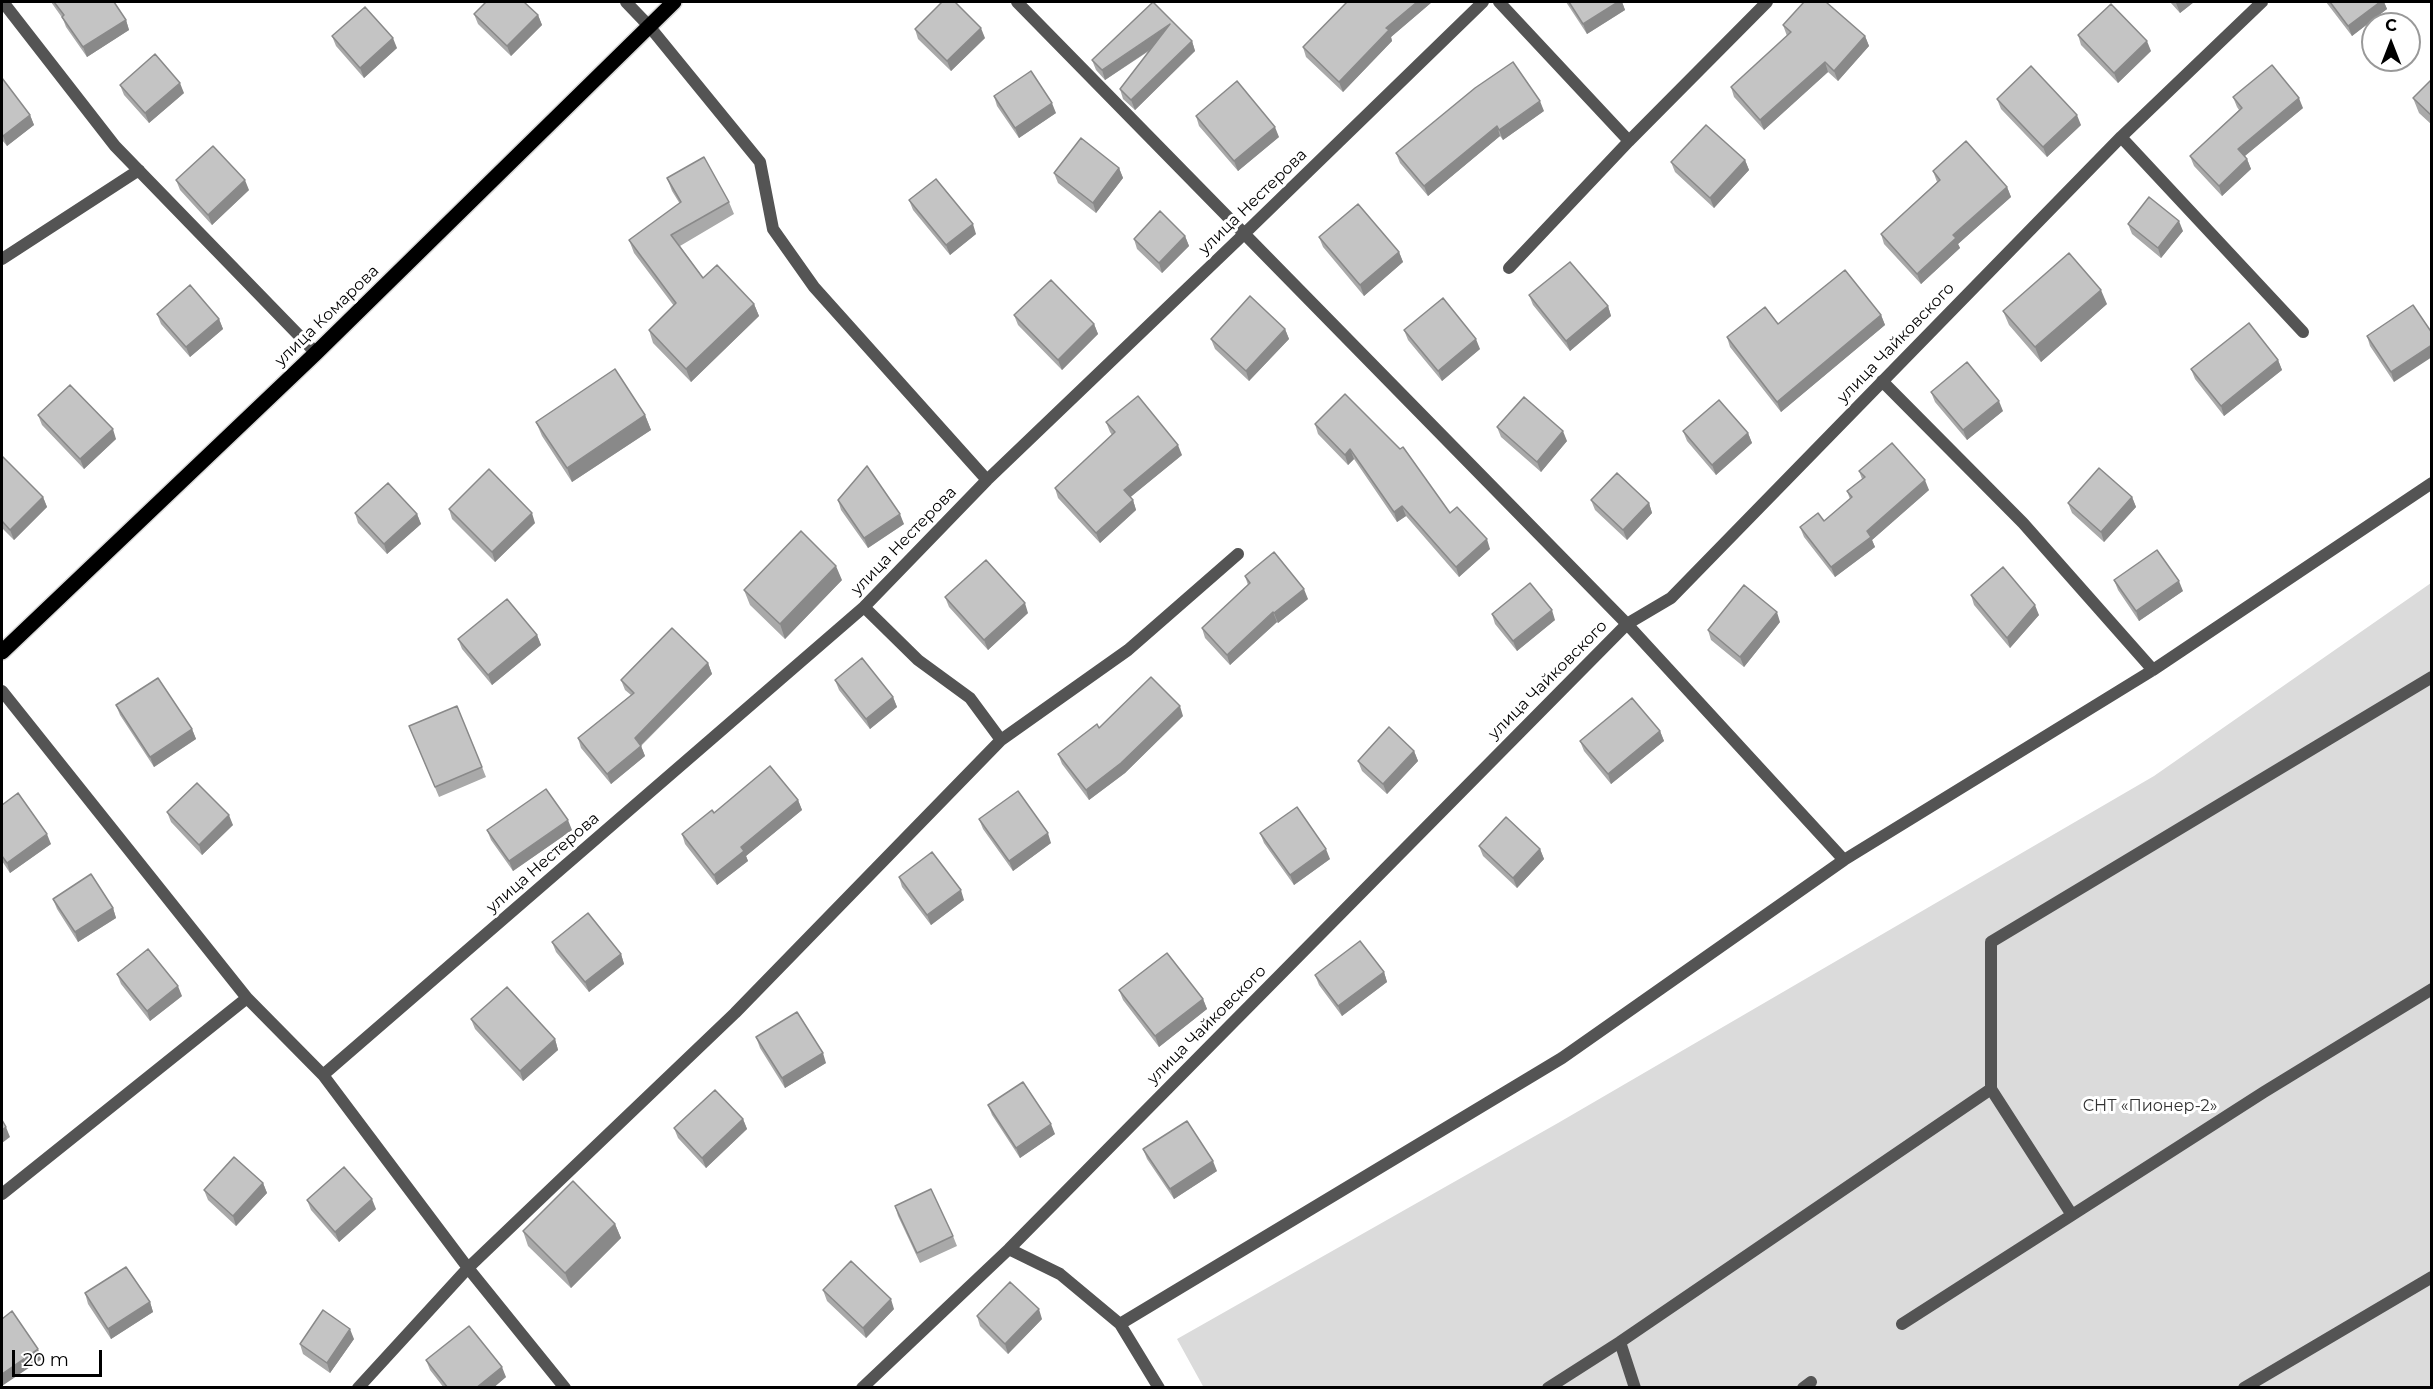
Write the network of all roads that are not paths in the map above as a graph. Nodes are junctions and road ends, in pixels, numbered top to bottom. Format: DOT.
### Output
graph roads {
  1 [pos="3,2"];
  2 [pos="626,2"];
  3 [pos="674,2"];
  4 [pos="1017,2"];
  5 [pos="1483,2"];
  6 [pos="1498,2"];
  7 [pos="1767,2"];
  8 [pos="2262,2"];
  9 [pos="649,26"];
  10 [pos="2121,137"];
  11 [pos="1629,141"];
  12 [pos="139,171"];
  13 [pos="1245,234"];
  14 [pos="2,259"];
  15 [pos="1509,268"];
  16 [pos="2303,332"];
  17 [pos="316,353"];
  18 [pos="1882,381"];
  19 [pos="987,480"];
  20 [pos="2432,483"];
  21 [pos="1238,554"];
  22 [pos="864,607"];
  23 [pos="1627,624"];
  24 [pos="2,652"];
  25 [pos="2153,669"];
  26 [pos="2432,677"];
  27 [pos="2,691"];
  28 [pos="1001,740"];
  29 [pos="1844,860"];
  30 [pos="2432,989"];
  31 [pos="246,998"];
  32 [pos="323,1075"];
  33 [pos="1991,1089"];
  34 [pos="2,1194"];
  35 [pos="2072,1215"];
  36 [pos="1009,1249"];
  37 [pos="468,1268"];
  38 [pos="2432,1277"];
  39 [pos="1120,1324"];
  40 [pos="1902,1324"];
  41 [pos="1620,1342"];
  42 [pos="358,1388"];
  43 [pos="565,1388"];
  44 [pos="862,1388"];
  45 [pos="1159,1388"];
  46 [pos="1548,1388"];
  47 [pos="1635,1388"];
  48 [pos="2244,1388"];
  1 -- 12 [label="street"];
  2 -- 9 [label="street"];
  3 -- 9 [label="main road, улица Комарова"];
  4 -- 13 [label="street"];
  5 -- 13 [label="street, улица Нестерова"];
  6 -- 11 [label="street"];
  7 -- 11 [label="street"];
  8 -- 10 [label="street, улица Чайковского"];
  9 -- 17 [label="main road, улица Комарова"];
  9 -- 19 [label="street"];
  10 -- 16 [label="street"];
  10 -- 18 [label="street, улица Чайковского"];
  11 -- 15 [label="street"];
  12 -- 14 [label="street"];
  12 -- 17 [label="street"];
  13 -- 19 [label="street, улица Нестерова"];
  13 -- 23 [label="street"];
  17 -- 24 [label="main road, улица Комарова"];
  18 -- 23 [label="street, улица Чайковского"];
  18 -- 25 [label="street"];
  19 -- 22 [label="street, улица Нестерова"];
  20 -- 25 [label="street"];
  21 -- 28 [label="street"];
  22 -- 28 [label="street"];
  22 -- 32 [label="street, улица Нестерова"];
  23 -- 29 [label="street"];
  23 -- 36 [label="street, улица Чайковского"];
  25 -- 29 [label="street"];
  26 -- 33 [label="street"];
  27 -- 31 [label="street"];
  28 -- 37 [label="street"];
  29 -- 39 [label="street"];
  30 -- 35 [label="street"];
  31 -- 32 [label="street"];
  31 -- 34 [label="street"];
  32 -- 37 [label="street"];
  33 -- 35 [label="street"];
  33 -- 41 [label="street"];
  35 -- 40 [label="street"];
  36 -- 39 [label="street"];
  36 -- 44 [label="street, улица Чайковского"];
  37 -- 42 [label="street"];
  37 -- 43 [label="street"];
  38 -- 48 [label="street"];
  39 -- 45 [label="street"];
  41 -- 46 [label="street"];
  41 -- 47 [label="street"];
}
